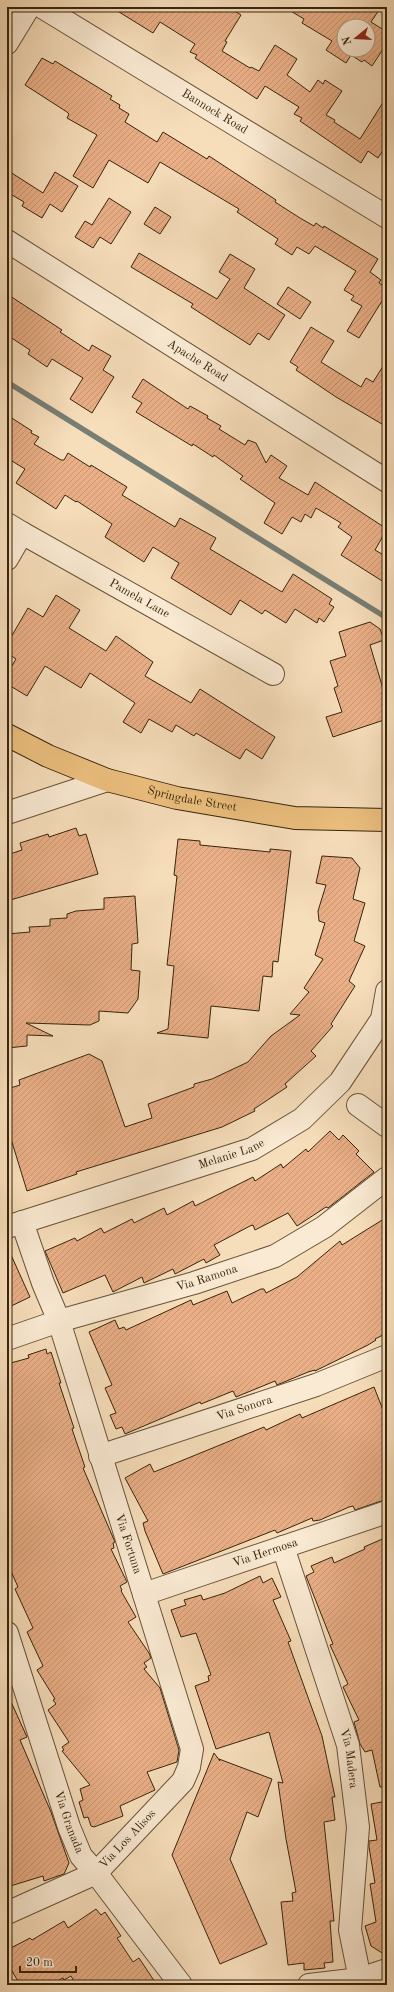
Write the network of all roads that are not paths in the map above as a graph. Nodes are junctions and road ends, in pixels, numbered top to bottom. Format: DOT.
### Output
graph roads {
  1 [pos="29,7"];
  2 [pos="42,7"];
  3 [pos="7,43"];
  4 [pos="387,217"];
  5 [pos="7,241"];
  6 [pos="387,481"];
  7 [pos="14,528"];
  8 [pos="7,558"];
  9 [pos="273,674"];
  10 [pos="7,735"];
  11 [pos="107,780"];
  12 [pos="7,813"];
  13 [pos="387,820"];
  14 [pos="387,991"];
  15 [pos="384,1020"];
  16 [pos="358,1105"];
  17 [pos="387,1126"];
  18 [pos="387,1178"];
  19 [pos="14,1225"];
  20 [pos="59,1321"];
  21 [pos="7,1340"];
  22 [pos="387,1356"];
  23 [pos="100,1456"];
  24 [pos="387,1512"];
  25 [pos="283,1547"];
  26 [pos="144,1594"];
  27 [pos="7,1633"];
  28 [pos="189,1767"];
  29 [pos="96,1873"];
  30 [pos="7,1913"];
  31 [pos="387,1970"];
  32 [pos="360,1978"];
  33 [pos="181,1985"];
  34 [pos="309,1985"];
  1 -- 3 [label="street"];
  2 -- 4 [label="street, Bannock Road"];
  5 -- 6 [label="street, Apache Road"];
  7 -- 8 [label="street"];
  7 -- 9 [label="street, Pamela Lane"];
  10 -- 11 [label="main road, Springdale Street"];
  11 -- 12 [label="street"];
  11 -- 13 [label="main road, Springdale Street"];
  14 -- 15 [label="street, Melanie Lane"];
  15 -- 19 [label="street, Melanie Lane"];
  16 -- 17 [label="street"];
  18 -- 20 [label="street, Via Ramona"];
  19 -- 20 [label="street, Via Fortuna"];
  20 -- 21 [label="street, Via Ramona"];
  20 -- 23 [label="street, Via Fortuna"];
  22 -- 23 [label="street, Via Sonora"];
  23 -- 26 [label="street, Via Fortuna"];
  24 -- 25 [label="street, Via Hermosa"];
  25 -- 26 [label="street, Via Hermosa"];
  25 -- 32 [label="street, Via Madera"];
  26 -- 28 [label="street, Via Fortuna"];
  27 -- 29 [label="street, Via Granada"];
  28 -- 29 [label="street, Via Los Alisos"];
  29 -- 30 [label="street, Via Los Alisos"];
  29 -- 33 [label="street, Via Granada"];
  31 -- 32 [label="street"];
  32 -- 34 [label="street"];
}
